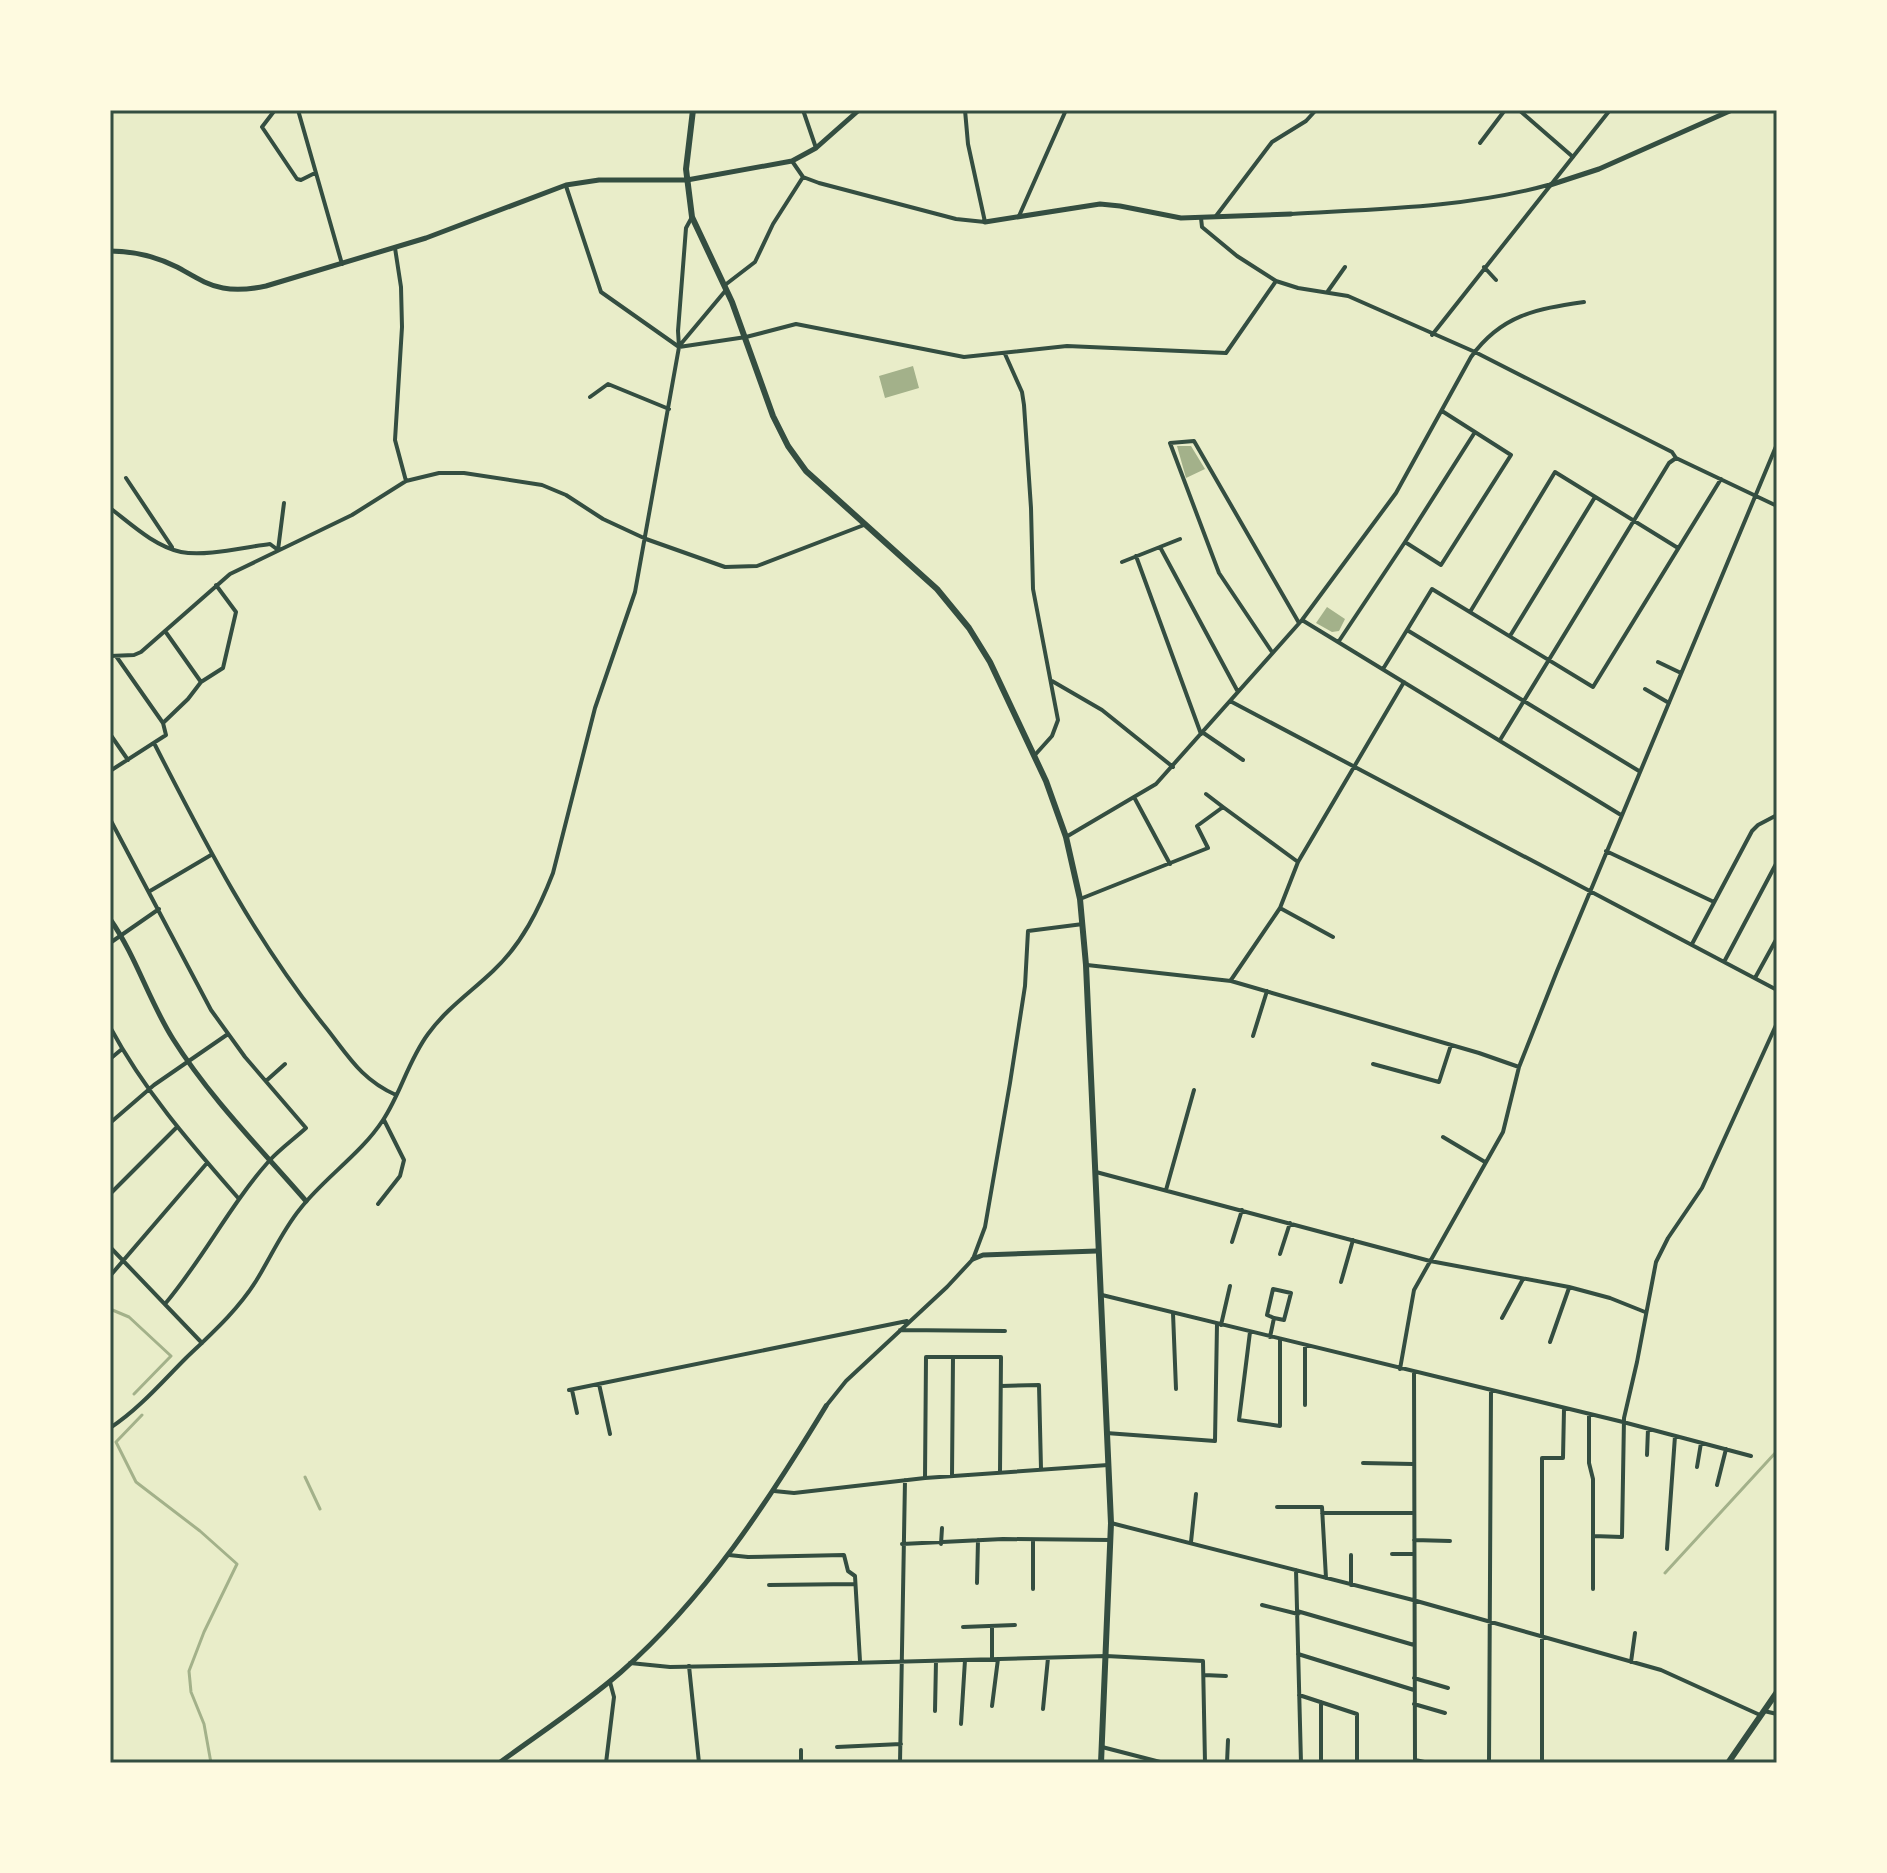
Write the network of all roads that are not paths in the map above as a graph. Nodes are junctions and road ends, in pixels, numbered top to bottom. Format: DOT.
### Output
graph roads {
  1 [pos="275,110"];
  2 [pos="298,110"];
  3 [pos="693,110"];
  4 [pos="803,110"];
  5 [pos="859,110"];
  6 [pos="965,110"];
  7 [pos="1066,110"];
  8 [pos="1316,110"];
  9 [pos="1505,110"];
  10 [pos="1519,110"];
  11 [pos="1610,110"];
  12 [pos="1732,110"];
  13 [pos="1480,143"];
  14 [pos="816,148"];
  15 [pos="1573,157"];
  16 [pos="792,161"];
  17 [pos="315,173"];
  18 [pos="803,177"];
  19 [pos="687,180"];
  20 [pos="566,185"];
  21 [pos="1550,185"];
  22 [pos="1291,214"];
  23 [pos="692,217"];
  24 [pos="1018,218"];
  25 [pos="1201,218"];
  26 [pos="1215,218"];
  27 [pos="985,222"];
  28 [pos="395,248"];
  29 [pos="110,251"];
  30 [pos="342,264"];
  31 [pos="1345,267"];
  32 [pos="1484,267"];
  33 [pos="1496,280"];
  34 [pos="1276,281"];
  35 [pos="726,287"];
  36 [pos="1327,291"];
  37 [pos="1584,302"];
  38 [pos="1432,335"];
  39 [pos="746,337"];
  40 [pos="679,347"];
  41 [pos="1475,352"];
  42 [pos="1005,354"];
  43 [pos="590,397"];
  44 [pos="669,409"];
  45 [pos="1442,411"];
  46 [pos="1475,432"];
  47 [pos="1777,444"];
  48 [pos="1676,458"];
  49 [pos="126,478"];
  50 [pos="1721,479"];
  51 [pos="406,481"];
  52 [pos="1755,495"];
  53 [pos="1595,497"];
  54 [pos="284,503"];
  55 [pos="1777,506"];
  56 [pos="110,508"];
  57 [pos="1634,521"];
  58 [pos="864,525"];
  59 [pos="646,539"];
  60 [pos="1180,539"];
  61 [pos="1405,542"];
  62 [pos="1160,547"];
  63 [pos="1678,548"];
  64 [pos="174,549"];
  65 [pos="278,550"];
  66 [pos="1136,556"];
  67 [pos="1122,562"];
  68 [pos="216,585"];
  69 [pos="1470,612"];
  70 [pos="1300,621"];
  71 [pos="1407,630"];
  72 [pos="165,631"];
  73 [pos="1510,636"];
  74 [pos="1339,641"];
  75 [pos="1272,652"];
  76 [pos="113,656"];
  77 [pos="1549,660"];
  78 [pos="1658,662"];
  79 [pos="1383,669"];
  80 [pos="1681,673"];
  81 [pos="1052,681"];
  82 [pos="201,682"];
  83 [pos="1404,682"];
  84 [pos="1645,689"];
  85 [pos="1238,692"];
  86 [pos="1230,701"];
  87 [pos="1524,701"];
  88 [pos="1669,703"];
  89 [pos="163,723"];
  90 [pos="1201,733"];
  91 [pos="110,734"];
  92 [pos="1500,740"];
  93 [pos="154,743"];
  94 [pos="1034,756"];
  95 [pos="128,760"];
  96 [pos="1243,760"];
  97 [pos="1354,766"];
  98 [pos="1173,767"];
  99 [pos="110,771"];
  100 [pos="1639,771"];
  101 [pos="1206,794"];
  102 [pos="1134,797"];
  103 [pos="1223,807"];
  104 [pos="1621,815"];
  105 [pos="1777,815"];
  106 [pos="110,819"];
  107 [pos="1771,819"];
  108 [pos="1777,822"];
  109 [pos="1066,837"];
  110 [pos="1606,851"];
  111 [pos="211,855"];
  112 [pos="1298,862"];
  113 [pos="1777,862"];
  114 [pos="1170,864"];
  115 [pos="150,891"];
  116 [pos="1589,893"];
  117 [pos="1080,899"];
  118 [pos="1714,902"];
  119 [pos="1280,908"];
  120 [pos="159,909"];
  121 [pos="110,919"];
  122 [pos="1083,924"];
  123 [pos="120,936"];
  124 [pos="1333,937"];
  125 [pos="1777,938"];
  126 [pos="110,943"];
  127 [pos="1692,945"];
  128 [pos="1724,962"];
  129 [pos="1086,965"];
  130 [pos="1755,978"];
  131 [pos="1231,981"];
  132 [pos="1777,990"];
  133 [pos="1267,991"];
  134 [pos="1777,1023"];
  135 [pos="110,1027"];
  136 [pos="228,1034"];
  137 [pos="1253,1036"];
  138 [pos="1451,1045"];
  139 [pos="122,1049"];
  140 [pos="110,1059"];
  141 [pos="188,1062"];
  142 [pos="285,1064"];
  143 [pos="1373,1064"];
  144 [pos="1519,1067"];
  145 [pos="266,1081"];
  146 [pos="148,1090"];
  147 [pos="1194,1090"];
  148 [pos="396,1095"];
  149 [pos="384,1120"];
  150 [pos="110,1123"];
  151 [pos="176,1128"];
  152 [pos="1443,1137"];
  153 [pos="270,1160"];
  154 [pos="1486,1162"];
  155 [pos="207,1163"];
  156 [pos="1094,1171"];
  157 [pos="1166,1190"];
  158 [pos="110,1194"];
  159 [pos="239,1199"];
  160 [pos="306,1201"];
  161 [pos="378,1204"];
  162 [pos="1242,1210"];
  163 [pos="1290,1223"];
  164 [pos="1353,1240"];
  165 [pos="1232,1242"];
  166 [pos="110,1247"];
  167 [pos="1097,1251"];
  168 [pos="1280,1254"];
  169 [pos="973,1259"];
  170 [pos="123,1261"];
  171 [pos="1430,1261"];
  172 [pos="110,1276"];
  173 [pos="1523,1279"];
  174 [pos="1341,1282"];
  175 [pos="1230,1286"];
  176 [pos="1569,1287"];
  177 [pos="1100,1295"];
  178 [pos="165,1304"];
  179 [pos="1173,1313"];
  180 [pos="1646,1313"];
  181 [pos="1274,1318"];
  182 [pos="1502,1318"];
  183 [pos="909,1320"];
  184 [pos="1219,1324"];
  185 [pos="899,1330"];
  186 [pos="1005,1331"];
  187 [pos="1250,1332"];
  188 [pos="1270,1337"];
  189 [pos="1280,1339"];
  190 [pos="1550,1342"];
  191 [pos="202,1343"];
  192 [pos="1305,1345"];
  193 [pos="953,1357"];
  194 [pos="1400,1369"];
  195 [pos="1414,1372"];
  196 [pos="599,1384"];
  197 [pos="1001,1386"];
  198 [pos="1176,1389"];
  199 [pos="1491,1390"];
  200 [pos="1305,1405"];
  201 [pos="826,1406"];
  202 [pos="1564,1409"];
  203 [pos="577,1413"];
  204 [pos="1589,1414"];
  205 [pos="1623,1422"];
  206 [pos="110,1428"];
  207 [pos="1648,1428"];
  208 [pos="1106,1433"];
  209 [pos="610,1434"];
  210 [pos="1675,1435"];
  211 [pos="1701,1443"];
  212 [pos="1726,1449"];
  213 [pos="1647,1455"];
  214 [pos="1751,1456"];
  215 [pos="1363,1463"];
  216 [pos="1414,1464"];
  217 [pos="1108,1465"];
  218 [pos="1697,1467"];
  219 [pos="1041,1469"];
  220 [pos="1000,1472"];
  221 [pos="952,1476"];
  222 [pos="925,1478"];
  223 [pos="905,1480"];
  224 [pos="1717,1485"];
  225 [pos="774,1491"];
  226 [pos="1196,1494"];
  227 [pos="1277,1507"];
  228 [pos="1322,1513"];
  229 [pos="1414,1513"];
  230 [pos="1111,1523"];
  231 [pos="942,1528"];
  232 [pos="1593,1536"];
  233 [pos="978,1540"];
  234 [pos="1033,1540"];
  235 [pos="1111,1540"];
  236 [pos="1414,1540"];
  237 [pos="1450,1541"];
  238 [pos="1191,1542"];
  239 [pos="902,1544"];
  240 [pos="941,1544"];
  241 [pos="1667,1549"];
  242 [pos="1392,1554"];
  243 [pos="1413,1554"];
  244 [pos="729,1555"];
  245 [pos="1351,1555"];
  246 [pos="1296,1570"];
  247 [pos="1326,1578"];
  248 [pos="977,1583"];
  249 [pos="855,1584"];
  250 [pos="769,1585"];
  251 [pos="1351,1585"];
  252 [pos="1033,1589"];
  253 [pos="1593,1589"];
  254 [pos="1413,1600"];
  255 [pos="1262,1605"];
  256 [pos="1298,1612"];
  257 [pos="1489,1622"];
  258 [pos="1015,1625"];
  259 [pos="992,1626"];
  260 [pos="963,1627"];
  261 [pos="1635,1633"];
  262 [pos="1543,1637"];
  263 [pos="1414,1645"];
  264 [pos="1298,1654"];
  265 [pos="1106,1656"];
  266 [pos="1048,1658"];
  267 [pos="995,1659"];
  268 [pos="936,1660"];
  269 [pos="965,1660"];
  270 [pos="900,1661"];
  271 [pos="860,1662"];
  272 [pos="1631,1662"];
  273 [pos="630,1663"];
  274 [pos="689,1666"];
  275 [pos="1204,1675"];
  276 [pos="1226,1676"];
  277 [pos="1414,1678"];
  278 [pos="610,1681"];
  279 [pos="1448,1688"];
  280 [pos="1414,1690"];
  281 [pos="1777,1692"];
  282 [pos="1299,1695"];
  283 [pos="1321,1702"];
  284 [pos="1414,1704"];
  285 [pos="992,1706"];
  286 [pos="1043,1709"];
  287 [pos="935,1711"];
  288 [pos="1445,1713"];
  289 [pos="1762,1713"];
  290 [pos="1777,1714"];
  291 [pos="961,1724"];
  292 [pos="1228,1740"];
  293 [pos="901,1744"];
  294 [pos="837,1747"];
  295 [pos="1102,1747"];
  296 [pos="801,1750"];
  297 [pos="1415,1761"];
  298 [pos="499,1763"];
  299 [pos="606,1763"];
  300 [pos="699,1763"];
  301 [pos="801,1763"];
  302 [pos="900,1763"];
  303 [pos="1101,1763"];
  304 [pos="1164,1763"];
  305 [pos="1205,1763"];
  306 [pos="1227,1763"];
  307 [pos="1301,1763"];
  308 [pos="1321,1763"];
  309 [pos="1357,1763"];
  310 [pos="1429,1763"];
  311 [pos="1489,1763"];
  312 [pos="1542,1763"];
  313 [pos="1728,1763"];
  1 -- 17 [label="street"];
  2 -- 17 [label="street"];
  3 -- 19 [label="main road"];
  4 -- 14 [label="street"];
  5 -- 14 [label="street"];
  6 -- 27 [label="street"];
  7 -- 24 [label="street"];
  8 -- 26 [label="street"];
  9 -- 13 [label="street"];
  10 -- 15 [label="street"];
  11 -- 15 [label="street"];
  12 -- 21 [label="street"];
  14 -- 16 [label="street"];
  15 -- 21 [label="street"];
  16 -- 18 [label="street"];
  16 -- 19 [label="street"];
  17 -- 30 [label="street"];
  18 -- 27 [label="street"];
  18 -- 35 [label="street"];
  19 -- 20 [label="street"];
  19 -- 23 [label="main road"];
  20 -- 28 [label="street"];
  20 -- 40 [label="street"];
  21 -- 22 [label="street"];
  21 -- 32 [label="street"];
  22 -- 26 [label="street"];
  23 -- 35 [label="main road"];
  23 -- 40 [label="street"];
  24 -- 25 [label="street"];
  24 -- 27 [label="street"];
  25 -- 26 [label="street"];
  25 -- 34 [label="street"];
  28 -- 30 [label="street"];
  28 -- 51 [label="street"];
  29 -- 30 [label="street"];
  31 -- 36 [label="street"];
  32 -- 33 [label="street"];
  32 -- 38 [label="street"];
  34 -- 36 [label="street"];
  34 -- 42 [label="street"];
  35 -- 39 [label="main road"];
  35 -- 40 [label="street"];
  36 -- 38 [label="street"];
  37 -- 41 [label="street"];
  38 -- 41 [label="street"];
  39 -- 40 [label="street"];
  39 -- 42 [label="street"];
  39 -- 58 [label="main road"];
  40 -- 44 [label="street"];
  41 -- 45 [label="street"];
  41 -- 48 [label="street"];
  42 -- 81 [label="street"];
  43 -- 44 [label="street"];
  44 -- 59 [label="street"];
  45 -- 46 [label="street"];
  45 -- 70 [label="street"];
  46 -- 61 [label="street"];
  46 -- 61 [label="street"];
  47 -- 52 [label="street"];
  48 -- 50 [label="street"];
  48 -- 57 [label="street"];
  49 -- 64 [label="street"];
  50 -- 52 [label="street"];
  50 -- 63 [label="street"];
  51 -- 59 [label="street"];
  51 -- 65 [label="street"];
  52 -- 55 [label="street"];
  52 -- 80 [label="street"];
  53 -- 57 [label="street"];
  53 -- 69 [label="street"];
  53 -- 73 [label="street"];
  54 -- 65 [label="street"];
  56 -- 64 [label="street"];
  57 -- 63 [label="street"];
  57 -- 77 [label="street"];
  58 -- 59 [label="street"];
  58 -- 94 [label="main road"];
  59 -- 148 [label="street"];
  60 -- 62 [label="street"];
  61 -- 74 [label="street"];
  62 -- 66 [label="street"];
  62 -- 85 [label="street"];
  63 -- 77 [label="street"];
  64 -- 65 [label="street"];
  65 -- 68 [label="street"];
  66 -- 67 [label="street"];
  66 -- 90 [label="street"];
  68 -- 72 [label="street"];
  68 -- 82 [label="street"];
  69 -- 71 [label="street"];
  69 -- 73 [label="street"];
  70 -- 74 [label="street"];
  70 -- 75 [label="street"];
  70 -- 75 [label="street"];
  71 -- 79 [label="street"];
  71 -- 87 [label="street"];
  72 -- 76 [label="street"];
  72 -- 82 [label="street"];
  73 -- 77 [label="street"];
  74 -- 79 [label="street"];
  75 -- 85 [label="street"];
  76 -- 89 [label="street"];
  77 -- 87 [label="street"];
  78 -- 80 [label="street"];
  79 -- 83 [label="street"];
  80 -- 88 [label="street"];
  81 -- 94 [label="street"];
  81 -- 98 [label="street"];
  82 -- 89 [label="street"];
  83 -- 92 [label="street"];
  83 -- 97 [label="street"];
  84 -- 88 [label="street"];
  85 -- 86 [label="street"];
  86 -- 90 [label="street"];
  86 -- 97 [label="street"];
  87 -- 92 [label="street"];
  87 -- 100 [label="street"];
  88 -- 100 [label="street"];
  89 -- 93 [label="street"];
  90 -- 96 [label="street"];
  90 -- 98 [label="street"];
  91 -- 95 [label="street"];
  92 -- 104 [label="street"];
  93 -- 95 [label="street"];
  93 -- 111 [label="street"];
  94 -- 109 [label="main road"];
  95 -- 99 [label="street"];
  97 -- 112 [label="street"];
  97 -- 116 [label="street"];
  98 -- 102 [label="street"];
  100 -- 104 [label="street"];
  101 -- 103 [label="street"];
  102 -- 109 [label="street"];
  102 -- 114 [label="street"];
  103 -- 112 [label="street"];
  103 -- 114 [label="street"];
  104 -- 110 [label="street"];
  105 -- 107 [label="street"];
  106 -- 115 [label="street"];
  107 -- 108 [label="street"];
  107 -- 118 [label="street"];
  109 -- 117 [label="main road"];
  110 -- 116 [label="street"];
  110 -- 118 [label="street"];
  111 -- 115 [label="street"];
  111 -- 148 [label="street"];
  112 -- 119 [label="street"];
  113 -- 128 [label="street"];
  114 -- 117 [label="street"];
  115 -- 120 [label="street"];
  116 -- 127 [label="street"];
  116 -- 144 [label="street"];
  117 -- 122 [label="main road"];
  118 -- 127 [label="street"];
  119 -- 124 [label="street"];
  119 -- 131 [label="street"];
  120 -- 123 [label="street"];
  120 -- 136 [label="street"];
  121 -- 123 [label="street"];
  122 -- 129 [label="main road"];
  122 -- 169 [label="street"];
  123 -- 126 [label="street"];
  123 -- 141 [label="street"];
  125 -- 130 [label="street"];
  127 -- 128 [label="street"];
  128 -- 130 [label="street"];
  129 -- 131 [label="street"];
  129 -- 156 [label="main road"];
  130 -- 132 [label="street"];
  131 -- 133 [label="street"];
  133 -- 137 [label="street"];
  133 -- 138 [label="street"];
  134 -- 180 [label="street"];
  135 -- 139 [label="street"];
  136 -- 141 [label="street"];
  136 -- 145 [label="street"];
  138 -- 143 [label="street"];
  138 -- 144 [label="street"];
  139 -- 140 [label="street"];
  139 -- 146 [label="street"];
  141 -- 146 [label="street"];
  141 -- 153 [label="street"];
  142 -- 145 [label="street"];
  144 -- 154 [label="street"];
  145 -- 153 [label="street"];
  146 -- 150 [label="street"];
  146 -- 151 [label="street"];
  147 -- 157 [label="street"];
  148 -- 149 [label="street"];
  149 -- 160 [label="street"];
  149 -- 161 [label="street"];
  151 -- 155 [label="street"];
  151 -- 158 [label="street"];
  152 -- 154 [label="street"];
  153 -- 159 [label="street"];
  153 -- 160 [label="street"];
  154 -- 171 [label="street"];
  155 -- 159 [label="street"];
  155 -- 170 [label="street"];
  156 -- 157 [label="street"];
  156 -- 167 [label="main road"];
  157 -- 162 [label="street"];
  159 -- 178 [label="street"];
  160 -- 191 [label="street"];
  162 -- 163 [label="street"];
  162 -- 165 [label="street"];
  163 -- 164 [label="street"];
  163 -- 168 [label="street"];
  164 -- 171 [label="street"];
  164 -- 174 [label="street"];
  166 -- 170 [label="street"];
  167 -- 169 [label="street"];
  167 -- 177 [label="main road"];
  169 -- 183 [label="street"];
  170 -- 172 [label="street"];
  170 -- 178 [label="street"];
  171 -- 173 [label="street"];
  171 -- 194 [label="street"];
  173 -- 176 [label="street"];
  173 -- 182 [label="street"];
  175 -- 184 [label="street"];
  176 -- 180 [label="street"];
  176 -- 190 [label="street"];
  177 -- 179 [label="street"];
  177 -- 208 [label="main road"];
  178 -- 191 [label="street"];
  179 -- 184 [label="street"];
  179 -- 198 [label="street"];
  180 -- 205 [label="street"];
  181 -- 181 [label="street"];
  181 -- 188 [label="street"];
  183 -- 185 [label="street"];
  183 -- 196 [label="street"];
  184 -- 187 [label="street"];
  184 -- 208 [label="street"];
  185 -- 186 [label="street"];
  185 -- 201 [label="street"];
  187 -- 188 [label="street"];
  187 -- 189 [label="street"];
  188 -- 189 [label="street"];
  189 -- 192 [label="street"];
  191 -- 206 [label="street"];
  192 -- 194 [label="street"];
  192 -- 200 [label="street"];
  193 -- 197 [label="street"];
  193 -- 221 [label="street"];
  193 -- 222 [label="street"];
  194 -- 195 [label="street"];
  195 -- 199 [label="street"];
  195 -- 216 [label="street"];
  196 -- 203 [label="street"];
  196 -- 209 [label="street"];
  197 -- 219 [label="street"];
  197 -- 220 [label="street"];
  199 -- 202 [label="street"];
  199 -- 257 [label="street"];
  201 -- 225 [label="street"];
  202 -- 204 [label="street"];
  202 -- 262 [label="street"];
  204 -- 205 [label="street"];
  204 -- 232 [label="street"];
  205 -- 207 [label="street"];
  205 -- 232 [label="street"];
  207 -- 210 [label="street"];
  207 -- 213 [label="street"];
  208 -- 217 [label="main road"];
  210 -- 211 [label="street"];
  210 -- 241 [label="street"];
  211 -- 212 [label="street"];
  211 -- 218 [label="street"];
  212 -- 214 [label="street"];
  212 -- 224 [label="street"];
  215 -- 216 [label="street"];
  216 -- 229 [label="street"];
  217 -- 219 [label="street"];
  217 -- 230 [label="main road"];
  219 -- 220 [label="street"];
  220 -- 221 [label="street"];
  221 -- 222 [label="street"];
  222 -- 223 [label="street"];
  223 -- 225 [label="street"];
  223 -- 239 [label="street"];
  225 -- 244 [label="street"];
  226 -- 238 [label="street"];
  227 -- 228 [label="street"];
  228 -- 229 [label="street"];
  228 -- 247 [label="street"];
  229 -- 236 [label="street"];
  230 -- 235 [label="main road"];
  230 -- 238 [label="street"];
  231 -- 240 [label="street"];
  232 -- 253 [label="street"];
  233 -- 234 [label="street"];
  233 -- 240 [label="street"];
  233 -- 248 [label="street"];
  234 -- 235 [label="street"];
  234 -- 252 [label="street"];
  235 -- 265 [label="main road"];
  236 -- 237 [label="street"];
  236 -- 243 [label="street"];
  238 -- 246 [label="street"];
  239 -- 240 [label="street"];
  239 -- 270 [label="street"];
  242 -- 243 [label="street"];
  243 -- 254 [label="street"];
  244 -- 249 [label="street"];
  244 -- 273 [label="street"];
  245 -- 251 [label="street"];
  246 -- 247 [label="street"];
  246 -- 256 [label="street"];
  247 -- 251 [label="street"];
  249 -- 250 [label="street"];
  249 -- 271 [label="street"];
  251 -- 254 [label="street"];
  254 -- 257 [label="street"];
  254 -- 263 [label="street"];
  255 -- 256 [label="street"];
  256 -- 263 [label="street"];
  256 -- 264 [label="street"];
  257 -- 262 [label="street"];
  257 -- 311 [label="street"];
  258 -- 259 [label="street"];
  259 -- 260 [label="street"];
  259 -- 267 [label="street"];
  261 -- 272 [label="street"];
  262 -- 272 [label="street"];
  262 -- 312 [label="street"];
  263 -- 277 [label="street"];
  264 -- 280 [label="street"];
  264 -- 282 [label="street"];
  265 -- 266 [label="street"];
  265 -- 275 [label="street"];
  265 -- 295 [label="main road"];
  266 -- 267 [label="street"];
  266 -- 286 [label="street"];
  267 -- 269 [label="street"];
  267 -- 285 [label="street"];
  268 -- 269 [label="street"];
  268 -- 270 [label="street"];
  268 -- 287 [label="street"];
  269 -- 291 [label="street"];
  270 -- 271 [label="street"];
  270 -- 293 [label="street"];
  271 -- 274 [label="street"];
  272 -- 289 [label="street"];
  273 -- 274 [label="street"];
  273 -- 278 [label="street"];
  274 -- 300 [label="street"];
  275 -- 276 [label="street"];
  275 -- 305 [label="street"];
  277 -- 279 [label="street"];
  277 -- 280 [label="street"];
  278 -- 298 [label="street"];
  278 -- 299 [label="street"];
  280 -- 284 [label="street"];
  281 -- 289 [label="main road"];
  282 -- 283 [label="street"];
  282 -- 307 [label="street"];
  283 -- 308 [label="street"];
  283 -- 309 [label="street"];
  284 -- 288 [label="street"];
  284 -- 297 [label="street"];
  289 -- 290 [label="street"];
  289 -- 313 [label="main road"];
  292 -- 306 [label="street"];
  293 -- 294 [label="street"];
  293 -- 302 [label="street"];
  295 -- 303 [label="main road"];
  295 -- 304 [label="street"];
  296 -- 301 [label="street"];
  297 -- 310 [label="street"];
}
